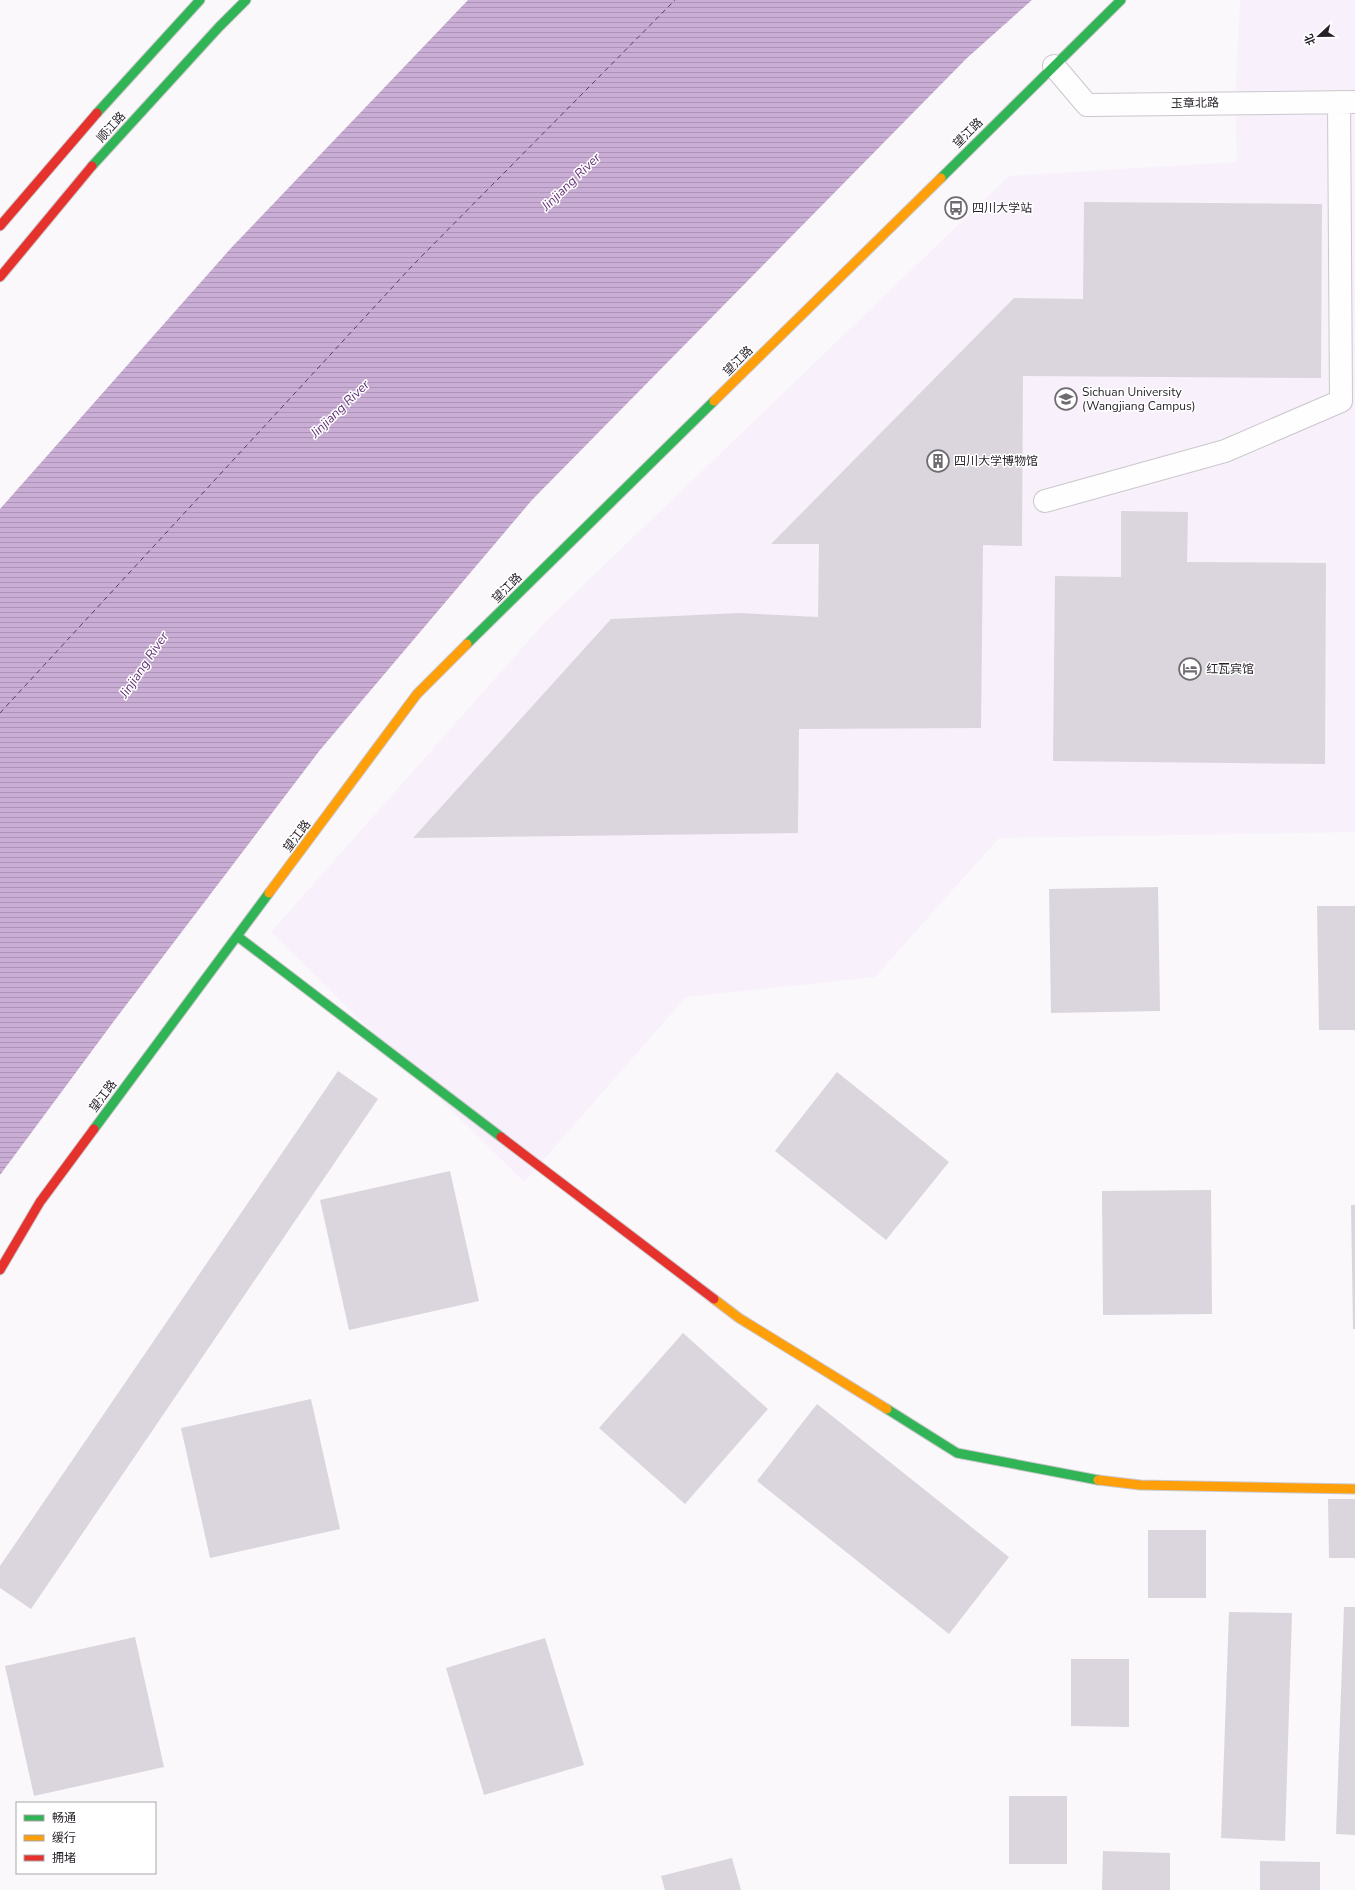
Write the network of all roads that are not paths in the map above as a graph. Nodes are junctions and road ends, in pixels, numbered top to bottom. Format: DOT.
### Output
graph roads {
  1 [pos="200,0"];
  2 [pos="246,0"];
  3 [pos="1121,0"];
  4 [pos="1054,66"];
  5 [pos="1347,102"];
  6 [pos="0,226"];
  7 [pos="0,277"];
  8 [pos="1045,502"];
  9 [pos="237,936"];
  10 [pos="0,1270"];
  11 [pos="1355,1489"];
  1 -- 6 [label="street, 顺江路"];
  2 -- 7 [label="street, 顺江路"];
  3 -- 4 [label="street, 望江路"];
  4 -- 5 [label="street, 玉章北路"];
  4 -- 9 [label="street, 望江路"];
  5 -- 8 [label="street"];
  9 -- 10 [label="street, 望江路"];
  9 -- 11 [label="street"];
}
